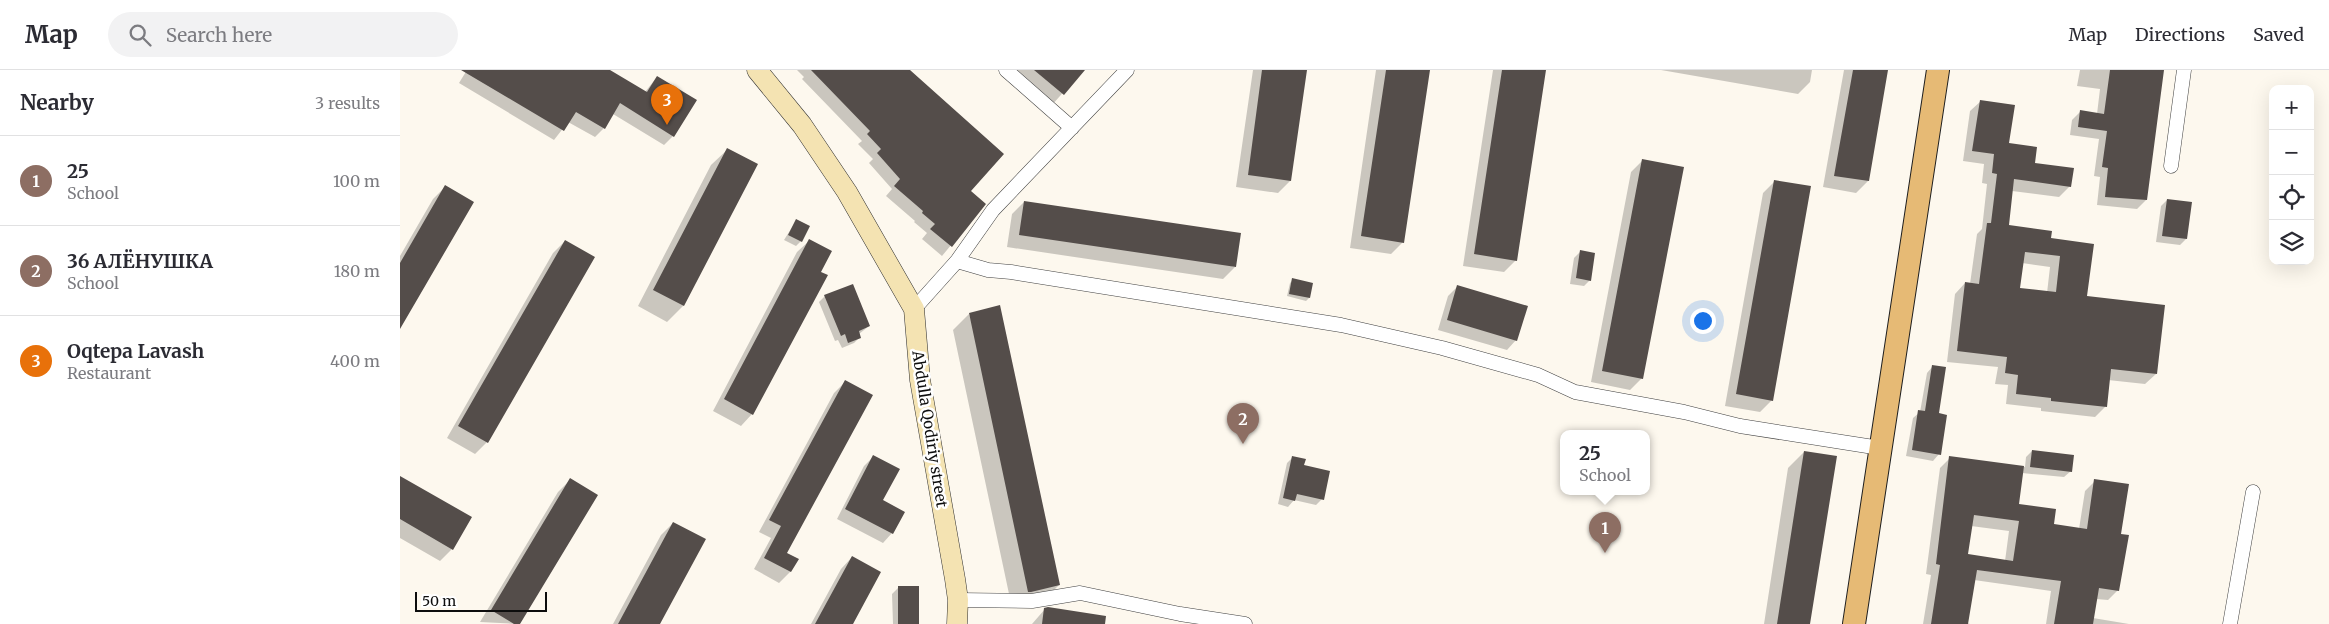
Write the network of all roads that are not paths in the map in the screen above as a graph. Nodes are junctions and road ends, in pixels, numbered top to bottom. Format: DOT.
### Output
graph roads {
  1 [pos="757,70"];
  2 [pos="1006,70"];
  3 [pos="1127,70"];
  4 [pos="1938,70"];
  5 [pos="2184,70"];
  6 [pos="1072,128"];
  7 [pos="2171,166"];
  8 [pos="956,261"];
  9 [pos="914,309"];
  10 [pos="1880,448"];
  11 [pos="2253,492"];
  12 [pos="958,600"];
  13 [pos="957,624"];
  14 [pos="1245,624"];
  15 [pos="1854,624"];
  16 [pos="2230,624"];
  1 -- 9 [label="street, Abdulla Qodiriy street"];
  2 -- 6 [label="street"];
  3 -- 6 [label="street"];
  4 -- 10 [label="main road"];
  5 -- 7 [label="street"];
  6 -- 8 [label="street"];
  8 -- 9 [label="street"];
  8 -- 10 [label="street"];
  9 -- 12 [label="street, Abdulla Qodiriy street"];
  10 -- 15 [label="main road"];
  11 -- 16 [label="street"];
  12 -- 13 [label="street, Abdulla Qodiriy street"];
  12 -- 14 [label="street"];
}
